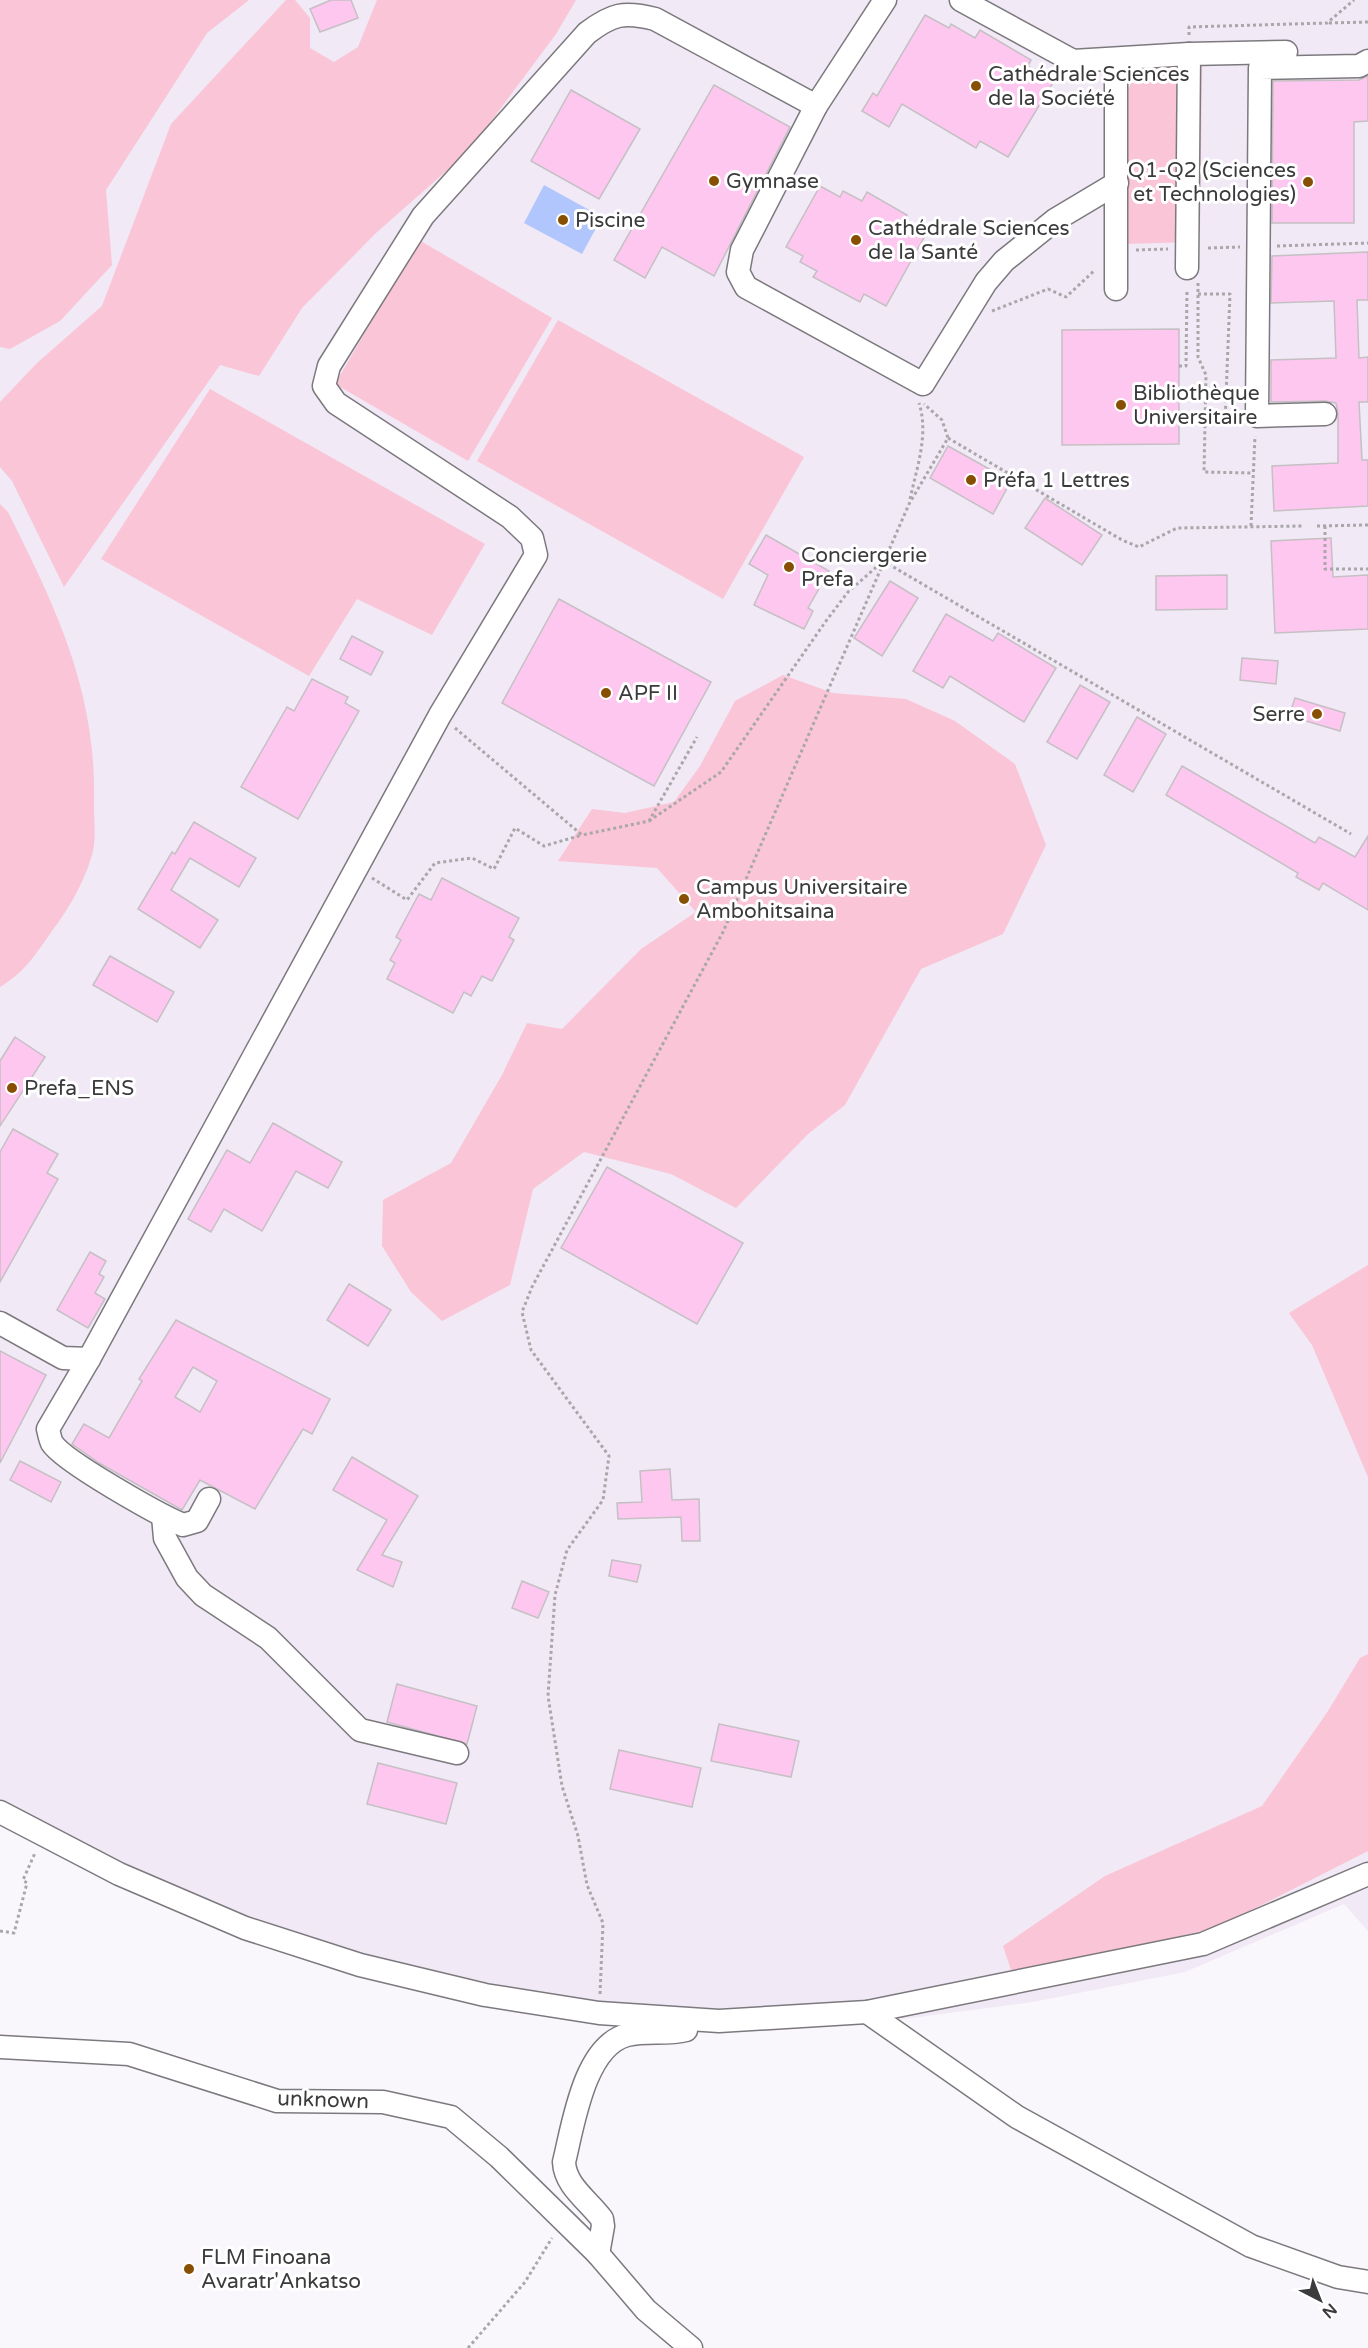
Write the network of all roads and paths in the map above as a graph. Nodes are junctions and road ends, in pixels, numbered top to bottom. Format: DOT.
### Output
graph roads {
  1 [pos="885,0"];
  2 [pos="961,0"];
  3 [pos="1354,0"];
  4 [pos="1368,22"];
  5 [pos="1327,23"];
  6 [pos="1189,27"];
  7 [pos="1368,51"];
  8 [pos="1189,54"];
  9 [pos="1116,59"];
  10 [pos="1368,61"];
  11 [pos="816,106"];
  12 [pos="1117,183"];
  13 [pos="1368,243"];
  14 [pos="1257,247"];
  15 [pos="1174,249"];
  16 [pos="1116,250"];
  17 [pos="1194,266"];
  18 [pos="1116,289"];
  19 [pos="1198,294"];
  20 [pos="986,313"];
  21 [pos="1325,414"];
  22 [pos="1257,416"];
  23 [pos="948,438"];
  24 [pos="1253,453"];
  25 [pos="1253,473"];
  26 [pos="909,504"];
  27 [pos="1325,525"];
  28 [pos="1368,525"];
  29 [pos="1251,526"];
  30 [pos="1303,526"];
  31 [pos="1317,526"];
  32 [pos="883,561"];
  33 [pos="1368,569"];
  34 [pos="440,715"];
  35 [pos="697,736"];
  36 [pos="649,821"];
  37 [pos="1351,834"];
  38 [pos="582,835"];
  39 [pos="356,868"];
  40 [pos="0,1323"];
  41 [pos="89,1359"];
  42 [pos="209,1499"];
  43 [pos="163,1516"];
  44 [pos="457,1753"];
  45 [pos="0,1812"];
  46 [pos="43,1834"];
  47 [pos="1368,1874"];
  48 [pos="0,1931"];
  49 [pos="867,2012"];
  50 [pos="599,2013"];
  51 [pos="719,2021"];
  52 [pos="0,2047"];
  53 [pos="562,2222"];
  54 [pos="597,2254"];
  55 [pos="1368,2282"];
  56 [pos="468,2348"];
  57 [pos="692,2348"];
  1 -- 11 [label="street"];
  2 -- 9 [label="street"];
  3 -- 5 [label="path"];
  4 -- 5 [label="path"];
  5 -- 6 [label="path"];
  7 -- 8 [label="street"];
  8 -- 9 [label="street"];
  8 -- 17 [label="street"];
  9 -- 12 [label="street"];
  10 -- 14 [label="street"];
  11 -- 12 [label="street"];
  11 -- 34 [label="street"];
  12 -- 16 [label="street"];
  13 -- 14 [label="path"];
  14 -- 17 [label="path"];
  14 -- 22 [label="street"];
  15 -- 16 [label="path"];
  16 -- 18 [label="street"];
  16 -- 20 [label="path"];
  17 -- 19 [label="path"];
  19 -- 22 [label="path"];
  19 -- 25 [label="path"];
  21 -- 22 [label="street"];
  23 -- 26 [label="path"];
  23 -- 26 [label="path"];
  23 -- 29 [label="path"];
  24 -- 25 [label="path"];
  25 -- 29 [label="path"];
  26 -- 32 [label="path"];
  27 -- 28 [label="path"];
  27 -- 31 [label="path"];
  27 -- 33 [label="path"];
  29 -- 30 [label="path"];
  32 -- 36 [label="path"];
  32 -- 37 [label="path"];
  32 -- 50 [label="path"];
  34 -- 38 [label="path"];
  34 -- 39 [label="street"];
  35 -- 36 [label="path"];
  36 -- 38 [label="path"];
  38 -- 39 [label="path"];
  39 -- 41 [label="street"];
  40 -- 41 [label="street"];
  41 -- 43 [label="street"];
  42 -- 43 [label="street"];
  43 -- 44 [label="street"];
  45 -- 46 [label="street"];
  46 -- 48 [label="path"];
  46 -- 50 [label="street"];
  47 -- 49 [label="street"];
  49 -- 51 [label="street"];
  49 -- 55 [label="street"];
  50 -- 51 [label="street"];
  51 -- 54 [label="street"];
  52 -- 53 [label="street, unknown"];
  53 -- 54 [label="street, unknown"];
  53 -- 56 [label="path"];
  54 -- 57 [label="street, unknown"];
}
